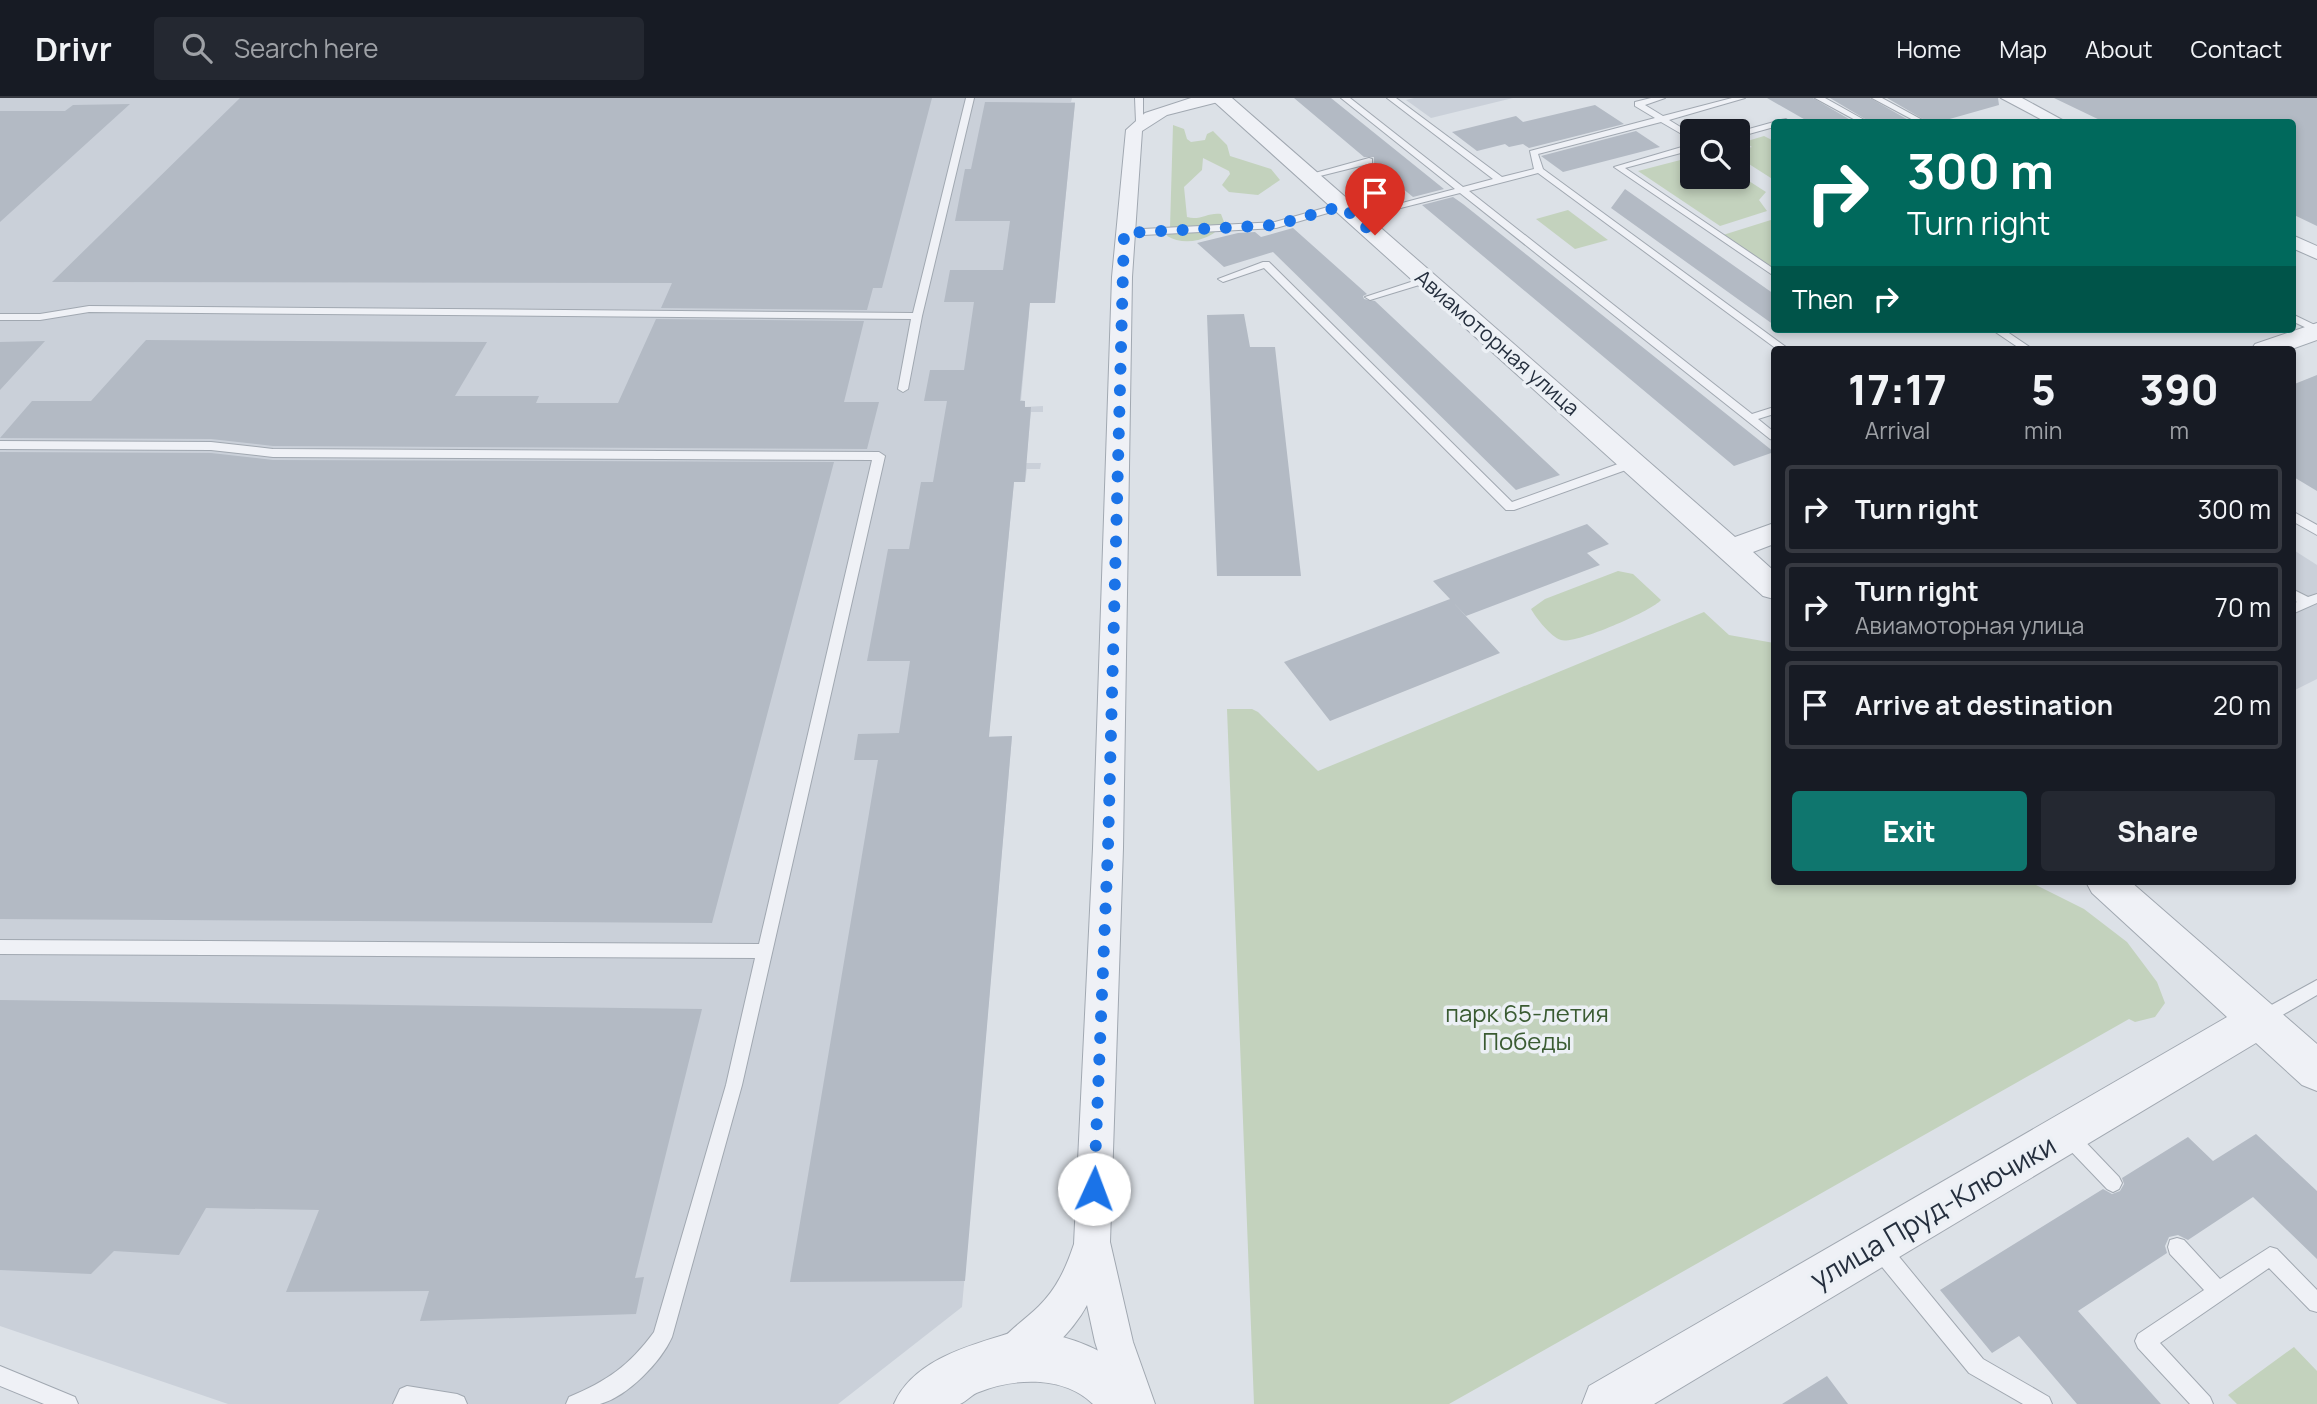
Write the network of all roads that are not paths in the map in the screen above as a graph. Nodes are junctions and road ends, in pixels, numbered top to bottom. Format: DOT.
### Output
graph roads {
  1 [pos="970,98"];
  2 [pos="1218,98"];
  3 [pos="1345,98"];
  4 [pos="1391,98"];
  5 [pos="1628,98"];
  6 [pos="1661,98"];
  7 [pos="1741,98"];
  8 [pos="1819,98"];
  9 [pos="1876,98"];
  10 [pos="2009,98"];
  11 [pos="1638,104"];
  12 [pos="1140,110"];
  13 [pos="1662,119"];
  14 [pos="1858,119"];
  15 [pos="1916,119"];
  16 [pos="2052,119"];
  17 [pos="1771,126"];
  18 [pos="1680,130"];
  19 [pos="1750,132"];
  20 [pos="1412,150"];
  21 [pos="1680,150"];
  22 [pos="1399,153"];
  23 [pos="1369,161"];
  24 [pos="1539,170"];
  25 [pos="1308,176"];
  26 [pos="1500,180"];
  27 [pos="1461,190"];
  28 [pos="1349,212"];
  29 [pos="1124,233"];
  30 [pos="2296,243"];
  31 [pos="2317,253"];
  32 [pos="1771,271"];
  33 [pos="1223,279"];
  34 [pos="1426,280"];
  35 [pos="1370,297"];
  36 [pos="1331,308"];
  37 [pos="1316,313"];
  38 [pos="917,316"];
  39 [pos="0,317"];
  40 [pos="2296,319"];
  41 [pos="2317,330"];
  42 [pos="2002,333"];
  43 [pos="1780,346"];
  44 [pos="2023,346"];
  45 [pos="2275,346"];
  46 [pos="904,388"];
  47 [pos="1771,411"];
  48 [pos="1751,418"];
  49 [pos="1771,435"];
  50 [pos="0,445"];
  51 [pos="1633,463"];
  52 [pos="2296,518"];
  53 [pos="2317,531"];
  54 [pos="1771,534"];
  55 [pos="1732,549"];
  56 [pos="1771,585"];
  57 [pos="2312,601"];
  58 [pos="2296,608"];
  59 [pos="2108,885"];
  60 [pos="0,947"];
  61 [pos="765,951"];
  62 [pos="2317,987"];
  63 [pos="2259,1020"];
  64 [pos="2317,1071"];
  65 [pos="2066,1134"];
  66 [pos="2113,1183"];
  67 [pos="1092,1242"];
  68 [pos="1877,1245"];
  69 [pos="2177,1247"];
  70 [pos="2218,1291"];
  71 [pos="2317,1303"];
  72 [pos="1010,1357"];
  73 [pos="0,1376"];
  74 [pos="68,1404"];
  75 [pos="403,1404"];
  76 [pos="457,1404"];
  77 [pos="576,1404"];
  78 [pos="919,1404"];
  79 [pos="1128,1404"];
  80 [pos="1135,1404"];
  81 [pos="1607,1404"];
  82 [pos="2042,1404"];
  83 [pos="2203,1404"];
  1 -- 38 [label="lane"];
  2 -- 12 [label="street"];
  2 -- 25 [label="street, Авиамоторная улица"];
  3 -- 20 [label="lane"];
  4 -- 26 [label="lane"];
  5 -- 11 [label="lane"];
  6 -- 11 [label="lane"];
  7 -- 13 [label="lane"];
  8 -- 14 [label="lane"];
  9 -- 15 [label="lane"];
  10 -- 16 [label="street"];
  11 -- 13 [label="lane"];
  12 -- 29 [label="street"];
  13 -- 18 [label="lane"];
  13 -- 24 [label="lane"];
  17 -- 19 [label="lane"];
  20 -- 22 [label="lane"];
  20 -- 27 [label="lane"];
  21 -- 32 [label="lane"];
  23 -- 25 [label="lane"];
  24 -- 26 [label="lane"];
  24 -- 43 [label="lane"];
  25 -- 28 [label="street, Авиамоторная улица"];
  26 -- 27 [label="lane"];
  27 -- 28 [label="lane"];
  27 -- 48 [label="lane"];
  28 -- 29 [label="lane"];
  28 -- 34 [label="street, Авиамоторная улица"];
  29 -- 67 [label="street"];
  30 -- 31 [label="street"];
  33 -- 37 [label="lane"];
  34 -- 35 [label="lane"];
  34 -- 51 [label="street, Авиамоторная улица"];
  36 -- 37 [label="lane"];
  37 -- 51 [label="lane"];
  38 -- 39 [label="lane"];
  38 -- 46 [label="lane"];
  40 -- 41 [label="lane"];
  41 -- 45 [label="street"];
  42 -- 44 [label="lane"];
  47 -- 48 [label="lane"];
  48 -- 49 [label="lane"];
  50 -- 61 [label="lane"];
  51 -- 55 [label="street, Авиамоторная улица"];
  52 -- 53 [label="lane"];
  54 -- 55 [label="street"];
  55 -- 56 [label="street, Авиамоторная улица"];
  57 -- 58 [label="lane"];
  59 -- 63 [label="street"];
  60 -- 61 [label="lane"];
  61 -- 77 [label="lane"];
  62 -- 63 [label="lane"];
  63 -- 64 [label="street"];
  63 -- 65 [label="street, улица Пруд-Ключики"];
  65 -- 66 [label="lane"];
  65 -- 68 [label="street, улица Пруд-Ключики"];
  67 -- 72 [label="street"];
  67 -- 80 [label="street"];
  68 -- 81 [label="street, улица Пруд-Ключики"];
  68 -- 82 [label="lane"];
  69 -- 70 [label="lane"];
  70 -- 71 [label="lane"];
  70 -- 83 [label="lane"];
  72 -- 78 [label="street"];
  72 -- 79 [label="street"];
  73 -- 74 [label="lane"];
  75 -- 76 [label="lane"];
}
